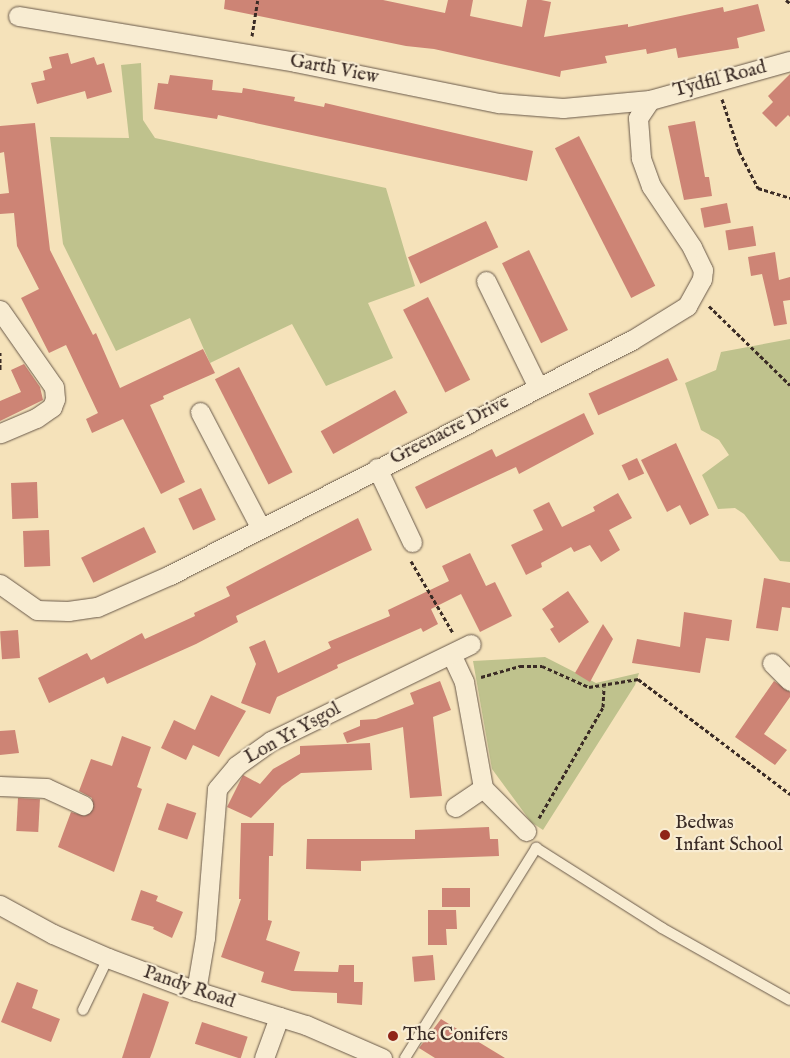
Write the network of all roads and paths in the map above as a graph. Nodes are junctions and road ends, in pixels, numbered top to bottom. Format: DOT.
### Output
graph roads {
  1 [pos="258,0"];
  2 [pos="786,0"];
  3 [pos="790,3"];
  4 [pos="18,16"];
  5 [pos="253,30"];
  6 [pos="790,61"];
  7 [pos="716,81"];
  8 [pos="650,100"];
  9 [pos="790,198"];
  10 [pos="486,281"];
  11 [pos="696,293"];
  12 [pos="0,310"];
  13 [pos="0,352"];
  14 [pos="0,371"];
  15 [pos="790,385"];
  16 [pos="538,387"];
  17 [pos="200,412"];
  18 [pos="0,433"];
  19 [pos="377,468"];
  20 [pos="260,527"];
  21 [pos="412,542"];
  22 [pos="0,584"];
  23 [pos="461,650"];
  24 [pos="772,663"];
  25 [pos="790,681"];
  26 [pos="464,682"];
  27 [pos="604,687"];
  28 [pos="0,786"];
  29 [pos="483,788"];
  30 [pos="790,794"];
  31 [pos="83,804"];
  32 [pos="455,807"];
  33 [pos="526,831"];
  34 [pos="536,848"];
  35 [pos="0,905"];
  36 [pos="108,958"];
  37 [pos="196,991"];
  38 [pos="790,1000"];
  39 [pos="83,1010"];
  40 [pos="279,1017"];
  41 [pos="264,1058"];
  42 [pos="382,1058"];
  43 [pos="405,1058"];
  1 -- 5 [label="path"];
  2 -- 3 [label="path"];
  4 -- 8 [label="street, Garth View"];
  6 -- 7 [label="street, Tydfil Road"];
  7 -- 8 [label="street, Tydfil Road"];
  7 -- 9 [label="path"];
  8 -- 11 [label="street"];
  10 -- 16 [label="street"];
  11 -- 15 [label="path"];
  11 -- 16 [label="street, Greenacre Drive"];
  12 -- 18 [label="street"];
  13 -- 14 [label="path"];
  16 -- 19 [label="street, Greenacre Drive"];
  17 -- 20 [label="street"];
  19 -- 20 [label="street, Greenacre Drive"];
  19 -- 21 [label="street"];
  20 -- 22 [label="street, Greenacre Drive"];
  21 -- 23 [label="path"];
  23 -- 26 [label="street"];
  23 -- 37 [label="street, Lon Yr Ysgol"];
  24 -- 25 [label="street"];
  26 -- 27 [label="path"];
  26 -- 29 [label="street"];
  27 -- 30 [label="path"];
  27 -- 33 [label="path"];
  28 -- 31 [label="street"];
  29 -- 32 [label="street"];
  29 -- 33 [label="street"];
  33 -- 34 [label="lane"];
  34 -- 38 [label="lane"];
  34 -- 43 [label="lane"];
  35 -- 36 [label="street, Pandy Road"];
  36 -- 37 [label="street, Pandy Road"];
  36 -- 39 [label="lane"];
  37 -- 40 [label="street, Pandy Road"];
  40 -- 41 [label="street"];
  40 -- 42 [label="street, Pandy Road"];
}
